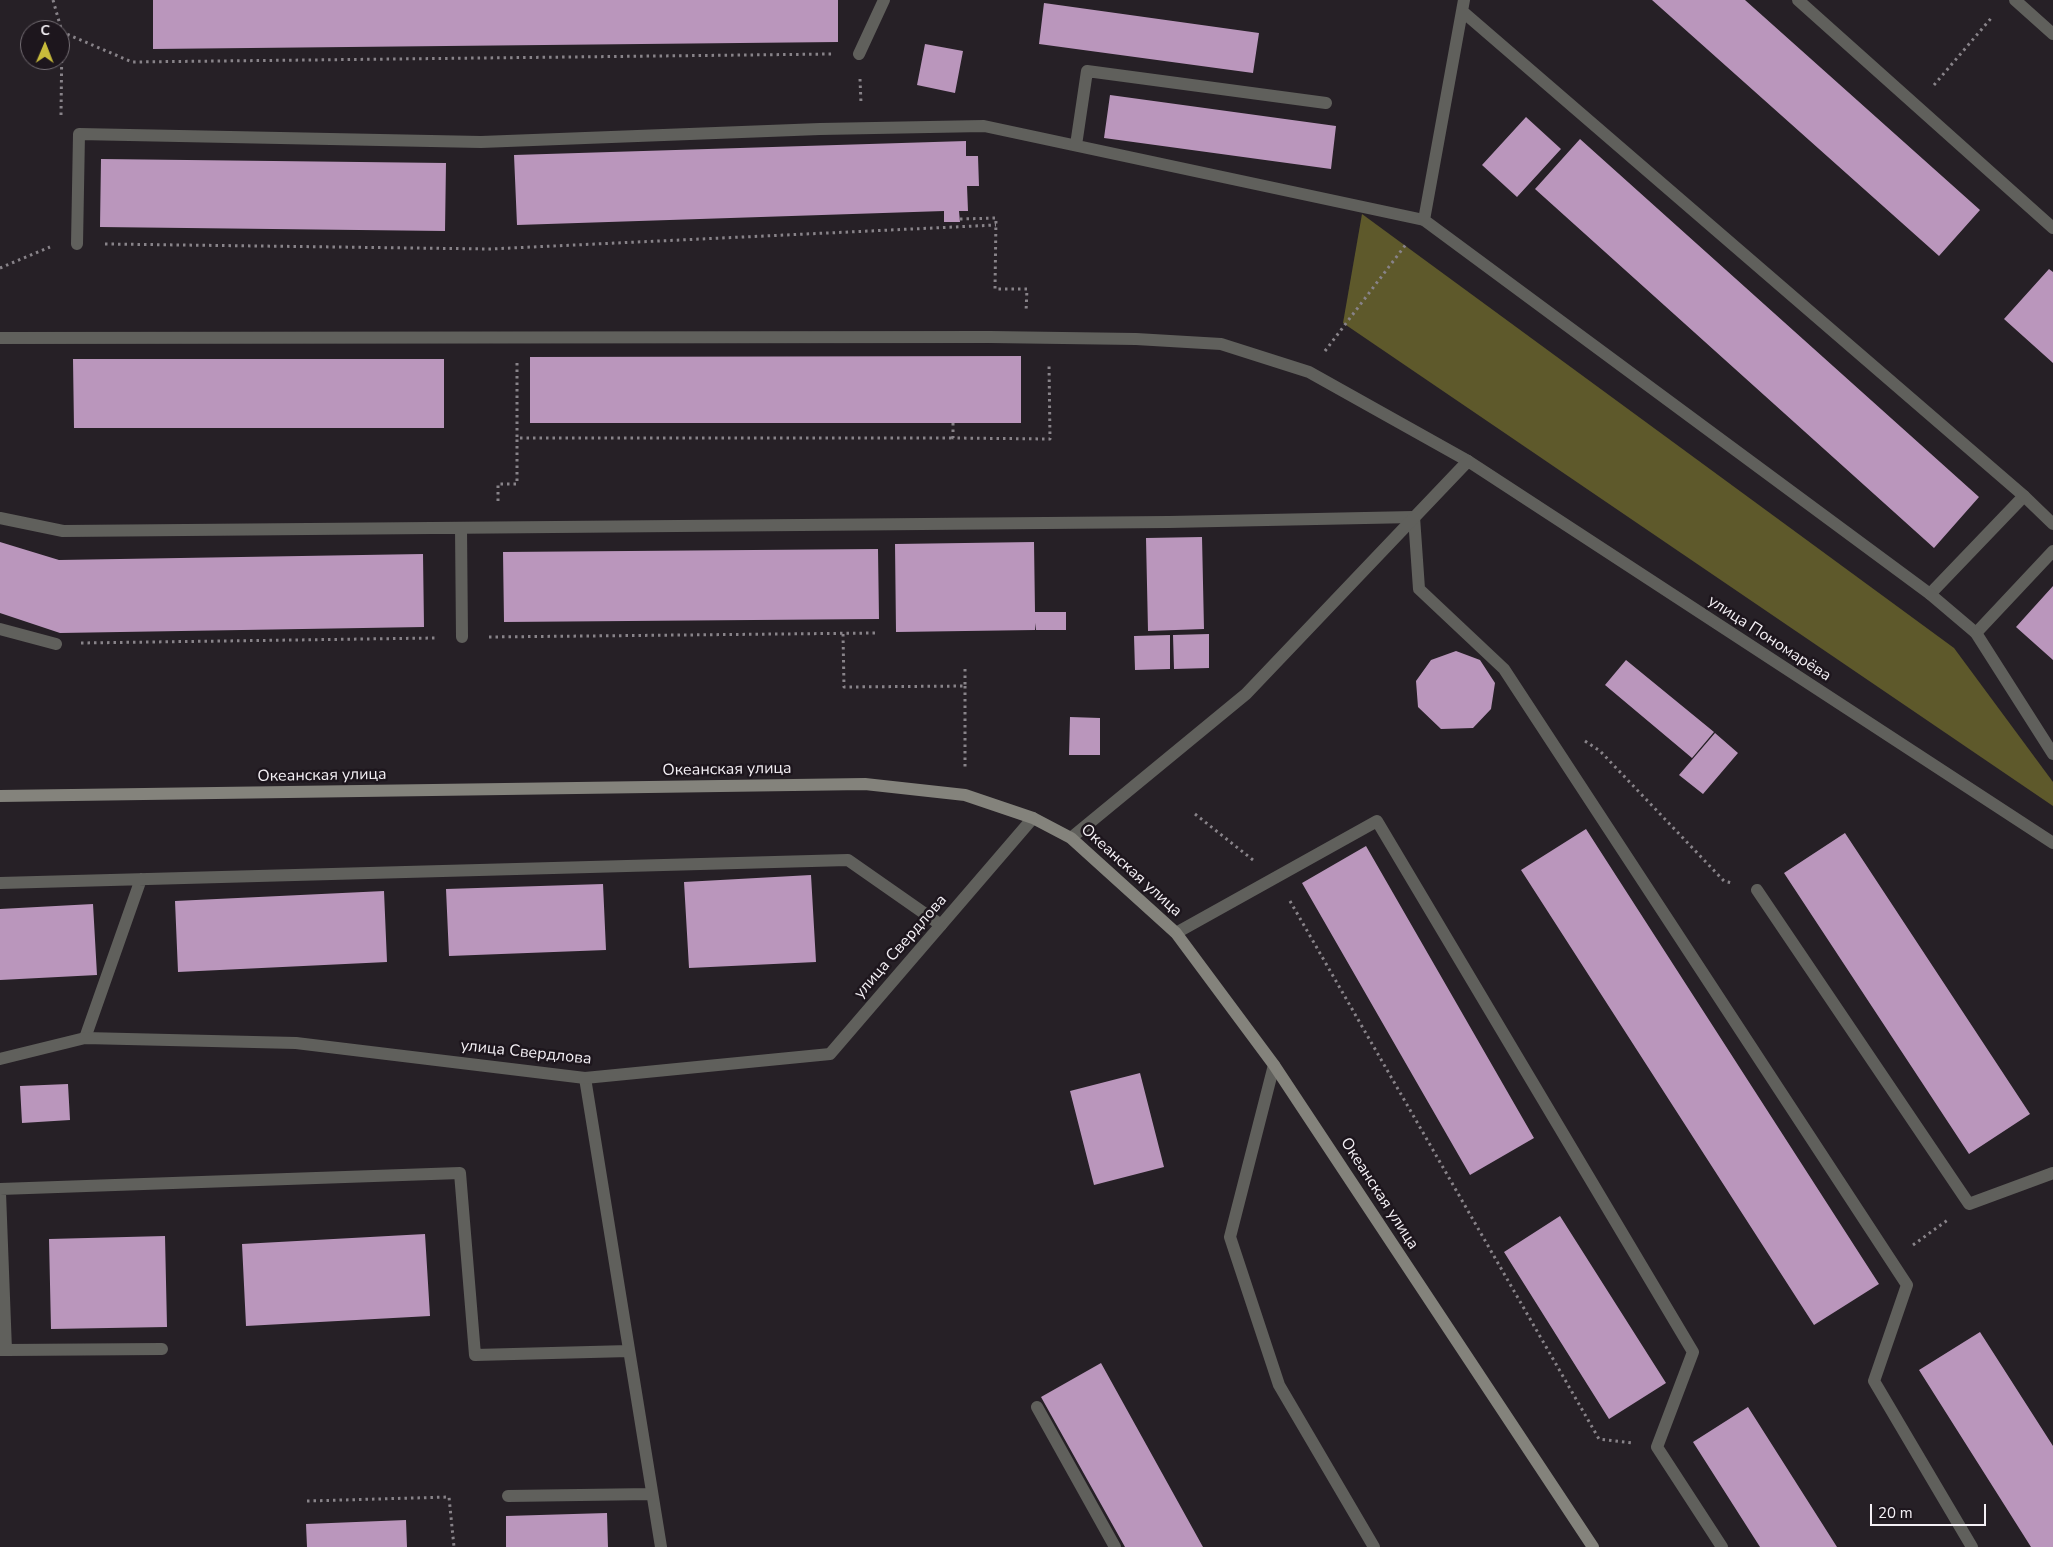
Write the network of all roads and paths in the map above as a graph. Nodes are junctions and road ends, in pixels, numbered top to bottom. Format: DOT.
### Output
graph roads {
  1 [pos="53,0"];
  2 [pos="884,0"];
  3 [pos="1798,0"];
  4 [pos="2015,0"];
  5 [pos="1462,4"];
  6 [pos="1994,15"];
  7 [pos="2053,34"];
  8 [pos="859,54"];
  9 [pos="1326,104"];
  10 [pos="1915,106"];
  11 [pos="861,112"];
  12 [pos="1076,146"];
  13 [pos="960,219"];
  14 [pos="1424,220"];
  15 [pos="996,225"];
  16 [pos="2053,228"];
  17 [pos="77,244"];
  18 [pos="1026,318"];
  19 [pos="517,337"];
  20 [pos="0,338"];
  21 [pos="1049,338"];
  22 [pos="1309,372"];
  23 [pos="954,424"];
  24 [pos="517,438"];
  25 [pos="953,438"];
  26 [pos="1468,462"];
  27 [pos="2024,496"];
  28 [pos="1414,517"];
  29 [pos="0,518"];
  30 [pos="2053,524"];
  31 [pos="498,527"];
  32 [pos="461,528"];
  33 [pos="2053,551"];
  34 [pos="1930,594"];
  35 [pos="0,629"];
  36 [pos="876,633"];
  37 [pos="1976,633"];
  38 [pos="843,634"];
  39 [pos="462,637"];
  40 [pos="56,644"];
  41 [pos="965,666"];
  42 [pos="965,686"];
  43 [pos="1577,736"];
  44 [pos="2053,754"];
  45 [pos="965,795"];
  46 [pos="0,796"];
  47 [pos="1195,814"];
  48 [pos="1033,818"];
  49 [pos="1071,838"];
  50 [pos="2053,843"];
  51 [pos="1276,877"];
  52 [pos="140,880"];
  53 [pos="0,883"];
  54 [pos="1757,890"];
  55 [pos="941,925"];
  56 [pos="1176,933"];
  57 [pos="85,1038"];
  58 [pos="0,1059"];
  59 [pos="1274,1065"];
  60 [pos="585,1078"];
  61 [pos="2053,1173"];
  62 [pos="0,1189"];
  63 [pos="0,1193"];
  64 [pos="1970,1204"];
  65 [pos="1891,1261"];
  66 [pos="162,1349"];
  67 [pos="3,1350"];
  68 [pos="629,1351"];
  69 [pos="1037,1407"];
  70 [pos="1657,1447"];
  71 [pos="652,1494"];
  72 [pos="508,1496"];
  73 [pos="307,1501"];
  74 [pos="454,1547"];
  75 [pos="661,1547"];
  76 [pos="1115,1547"];
  77 [pos="1374,1547"];
  78 [pos="1593,1547"];
  79 [pos="1722,1547"];
  80 [pos="1972,1547"];
  1 -- 8 [label="path"];
  2 -- 8 [label="street"];
  3 -- 10 [label="street"];
  4 -- 7 [label="street"];
  5 -- 14 [label="street"];
  5 -- 27 [label="street"];
  6 -- 10 [label="path"];
  8 -- 11 [label="path"];
  9 -- 12 [label="street"];
  10 -- 16 [label="street"];
  12 -- 14 [label="street"];
  12 -- 17 [label="street"];
  13 -- 15 [label="path"];
  14 -- 22 [label="path"];
  14 -- 34 [label="street"];
  15 -- 17 [label="path"];
  15 -- 18 [label="path"];
  19 -- 20 [label="street, улица Пономарёва"];
  19 -- 21 [label="street, улица Пономарёва"];
  19 -- 24 [label="path"];
  21 -- 22 [label="street, улица Пономарёва"];
  21 -- 25 [label="path"];
  22 -- 26 [label="street, улица Пономарёва"];
  23 -- 25 [label="path"];
  24 -- 25 [label="path"];
  24 -- 31 [label="path"];
  26 -- 28 [label="street"];
  26 -- 50 [label="street, улица Пономарёва"];
  27 -- 30 [label="street"];
  27 -- 34 [label="street"];
  28 -- 31 [label="street"];
  28 -- 49 [label="street"];
  28 -- 65 [label="street"];
  29 -- 32 [label="street"];
  31 -- 32 [label="street"];
  32 -- 39 [label="street"];
  33 -- 37 [label="street"];
  34 -- 37 [label="street"];
  35 -- 40 [label="street"];
  36 -- 38 [label="path"];
  37 -- 44 [label="street"];
  38 -- 39 [label="path"];
  38 -- 42 [label="path"];
  39 -- 40 [label="path"];
  41 -- 42 [label="path"];
  42 -- 45 [label="path"];
  43 -- 54 [label="path"];
  45 -- 46 [label="main road, Океанская улица"];
  45 -- 48 [label="main road, Океанская улица"];
  47 -- 51 [label="path"];
  48 -- 49 [label="main road, Океанская улица"];
  48 -- 55 [label="street, улица Свердлова"];
  49 -- 56 [label="main road, Океанская улица"];
  51 -- 56 [label="street"];
  51 -- 70 [label="path"];
  51 -- 70 [label="street"];
  52 -- 53 [label="street"];
  52 -- 55 [label="street"];
  52 -- 57 [label="street"];
  54 -- 64 [label="street"];
  55 -- 60 [label="street, улица Свердлова"];
  56 -- 59 [label="main road, Океанская улица"];
  57 -- 58 [label="street, улица Свердлова"];
  57 -- 60 [label="street, улица Свердлова"];
  59 -- 77 [label="street"];
  59 -- 78 [label="main road, Океанская улица"];
  60 -- 68 [label="street"];
  61 -- 64 [label="street"];
  62 -- 68 [label="street"];
  63 -- 67 [label="street"];
  64 -- 65 [label="path"];
  65 -- 80 [label="street"];
  66 -- 67 [label="street"];
  68 -- 71 [label="street"];
  69 -- 76 [label="street"];
  70 -- 79 [label="street"];
  71 -- 72 [label="street"];
  71 -- 75 [label="street"];
  73 -- 74 [label="path"];
}
